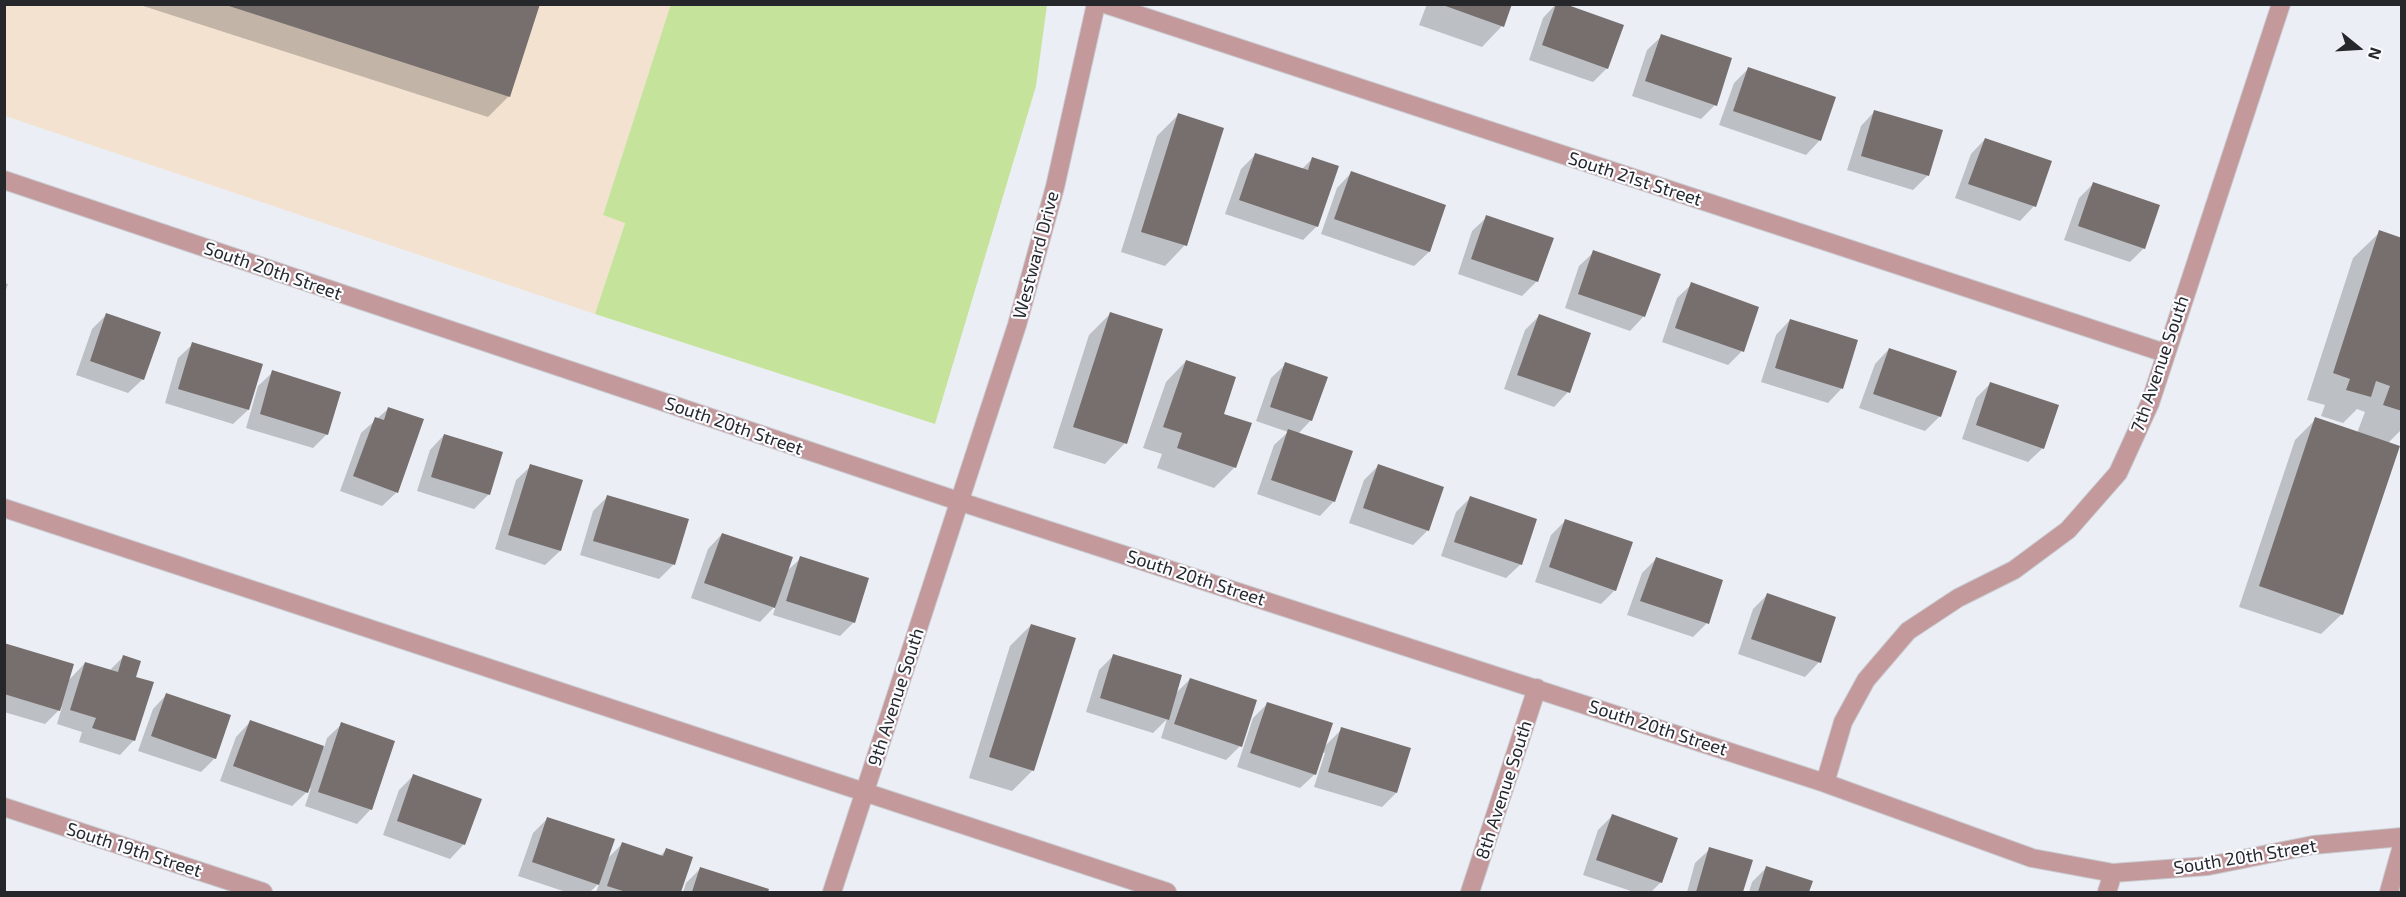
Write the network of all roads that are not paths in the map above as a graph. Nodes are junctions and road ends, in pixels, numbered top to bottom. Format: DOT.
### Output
graph roads {
  1 [pos="1096,4"];
  2 [pos="1106,4"];
  3 [pos="2281,4"];
  4 [pos="4,180"];
  5 [pos="2165,353"];
  6 [pos="961,502"];
  7 [pos="4,508"];
  8 [pos="1537,688"];
  9 [pos="1825,783"];
  10 [pos="865,793"];
  11 [pos="4,807"];
  12 [pos="2402,837"];
  13 [pos="2402,846"];
  14 [pos="2113,873"];
  15 [pos="263,892"];
  16 [pos="832,892"];
  17 [pos="1167,892"];
  18 [pos="1470,892"];
  19 [pos="2107,892"];
  20 [pos="2389,892"];
  1 -- 6 [label="street, Westward Drive"];
  2 -- 5 [label="street, South 21st Street"];
  3 -- 5 [label="street, 7th Avenue South"];
  4 -- 6 [label="street, South 20th Street"];
  5 -- 9 [label="street, 7th Avenue South"];
  6 -- 8 [label="street, South 20th Street"];
  6 -- 10 [label="street, 9th Avenue South"];
  7 -- 10 [label="street"];
  8 -- 9 [label="street, South 20th Street"];
  8 -- 18 [label="street, 8th Avenue South"];
  9 -- 14 [label="street, South 20th Street"];
  10 -- 16 [label="street, 9th Avenue South"];
  10 -- 17 [label="street"];
  11 -- 15 [label="street, South 19th Street"];
  12 -- 14 [label="street, South 20th Street"];
  13 -- 20 [label="street"];
  14 -- 19 [label="street"];
}
